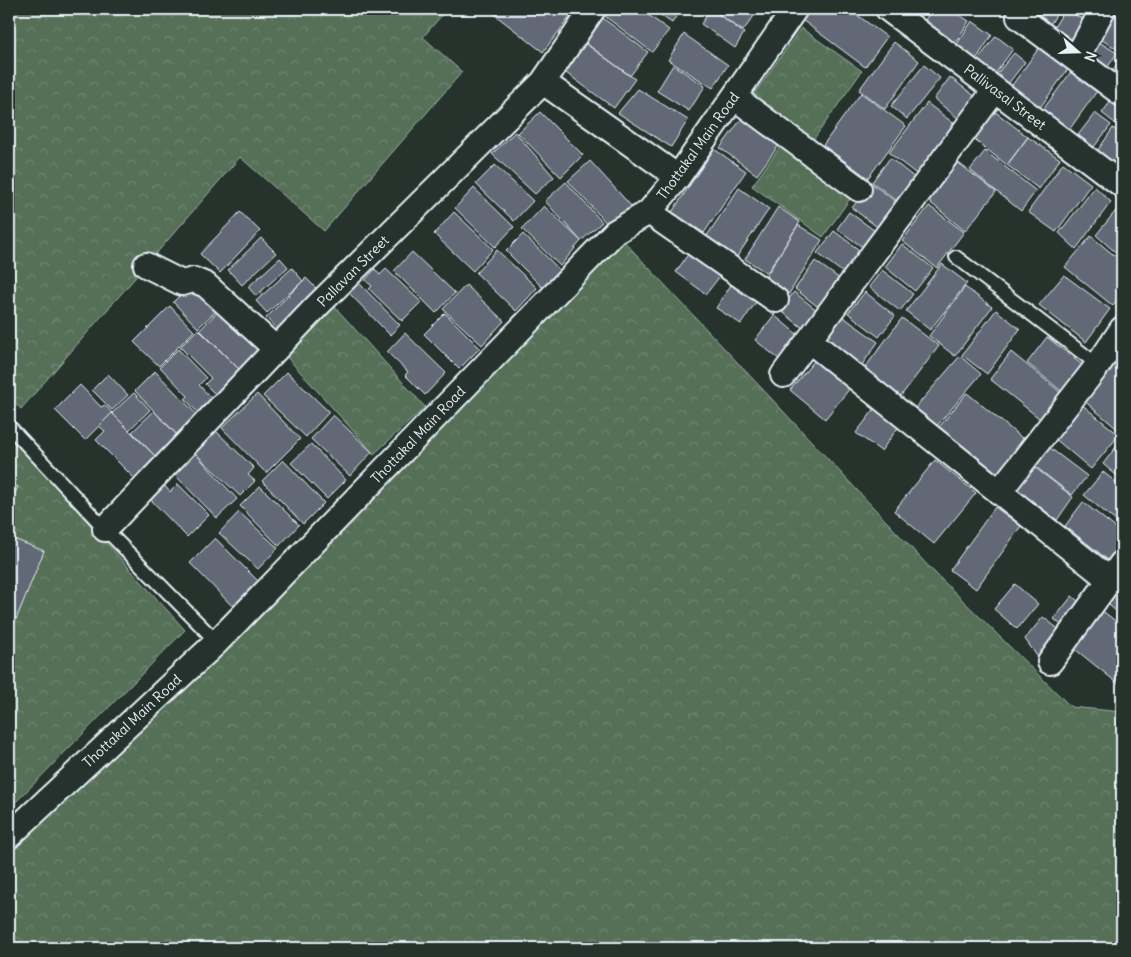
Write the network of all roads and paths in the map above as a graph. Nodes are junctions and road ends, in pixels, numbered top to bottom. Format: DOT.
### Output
graph roads {
  1 [pos="593,9"];
  2 [pos="795,9"];
  3 [pos="1024,9"];
  4 [pos="1103,9"];
  5 [pos="893,10"];
  6 [pos="1076,59"];
  7 [pos="543,82"];
  8 [pos="995,90"];
  9 [pos="1122,94"];
  10 [pos="734,97"];
  11 [pos="678,177"];
  12 [pos="1122,185"];
  13 [pos="859,189"];
  14 [pos="649,212"];
  15 [pos="956,257"];
  16 [pos="146,265"];
  17 [pos="776,300"];
  18 [pos="1122,329"];
  19 [pos="810,341"];
  20 [pos="276,349"];
  21 [pos="1098,365"];
  22 [pos="783,375"];
  23 [pos="9,426"];
  24 [pos="999,492"];
  25 [pos="105,529"];
  26 [pos="1116,572"];
  27 [pos="217,642"];
  28 [pos="1050,662"];
  29 [pos="9,836"];
  1 -- 7 [label="street, Pallavan Street"];
  2 -- 10 [label="street, Thottakal Main Road"];
  3 -- 6 [label="street"];
  4 -- 6 [label="street"];
  5 -- 8 [label="street, Pallivasal Street"];
  6 -- 9 [label="street"];
  7 -- 11 [label="street"];
  7 -- 20 [label="street, Pallavan Street"];
  8 -- 12 [label="street, Pallivasal Street"];
  8 -- 19 [label="street"];
  10 -- 11 [label="street, Thottakal Main Road"];
  10 -- 13 [label="street"];
  11 -- 14 [label="street, Thottakal Main Road"];
  14 -- 17 [label="street"];
  14 -- 27 [label="street, Thottakal Main Road"];
  15 -- 21 [label="lane"];
  16 -- 20 [label="street"];
  18 -- 21 [label="street"];
  19 -- 22 [label="street"];
  19 -- 24 [label="street"];
  20 -- 25 [label="street, Pallavan Street"];
  21 -- 24 [label="street"];
  23 -- 25 [label="lane"];
  24 -- 26 [label="street"];
  25 -- 27 [label="lane"];
  26 -- 28 [label="street"];
  27 -- 29 [label="street, Thottakal Main Road"];
}
